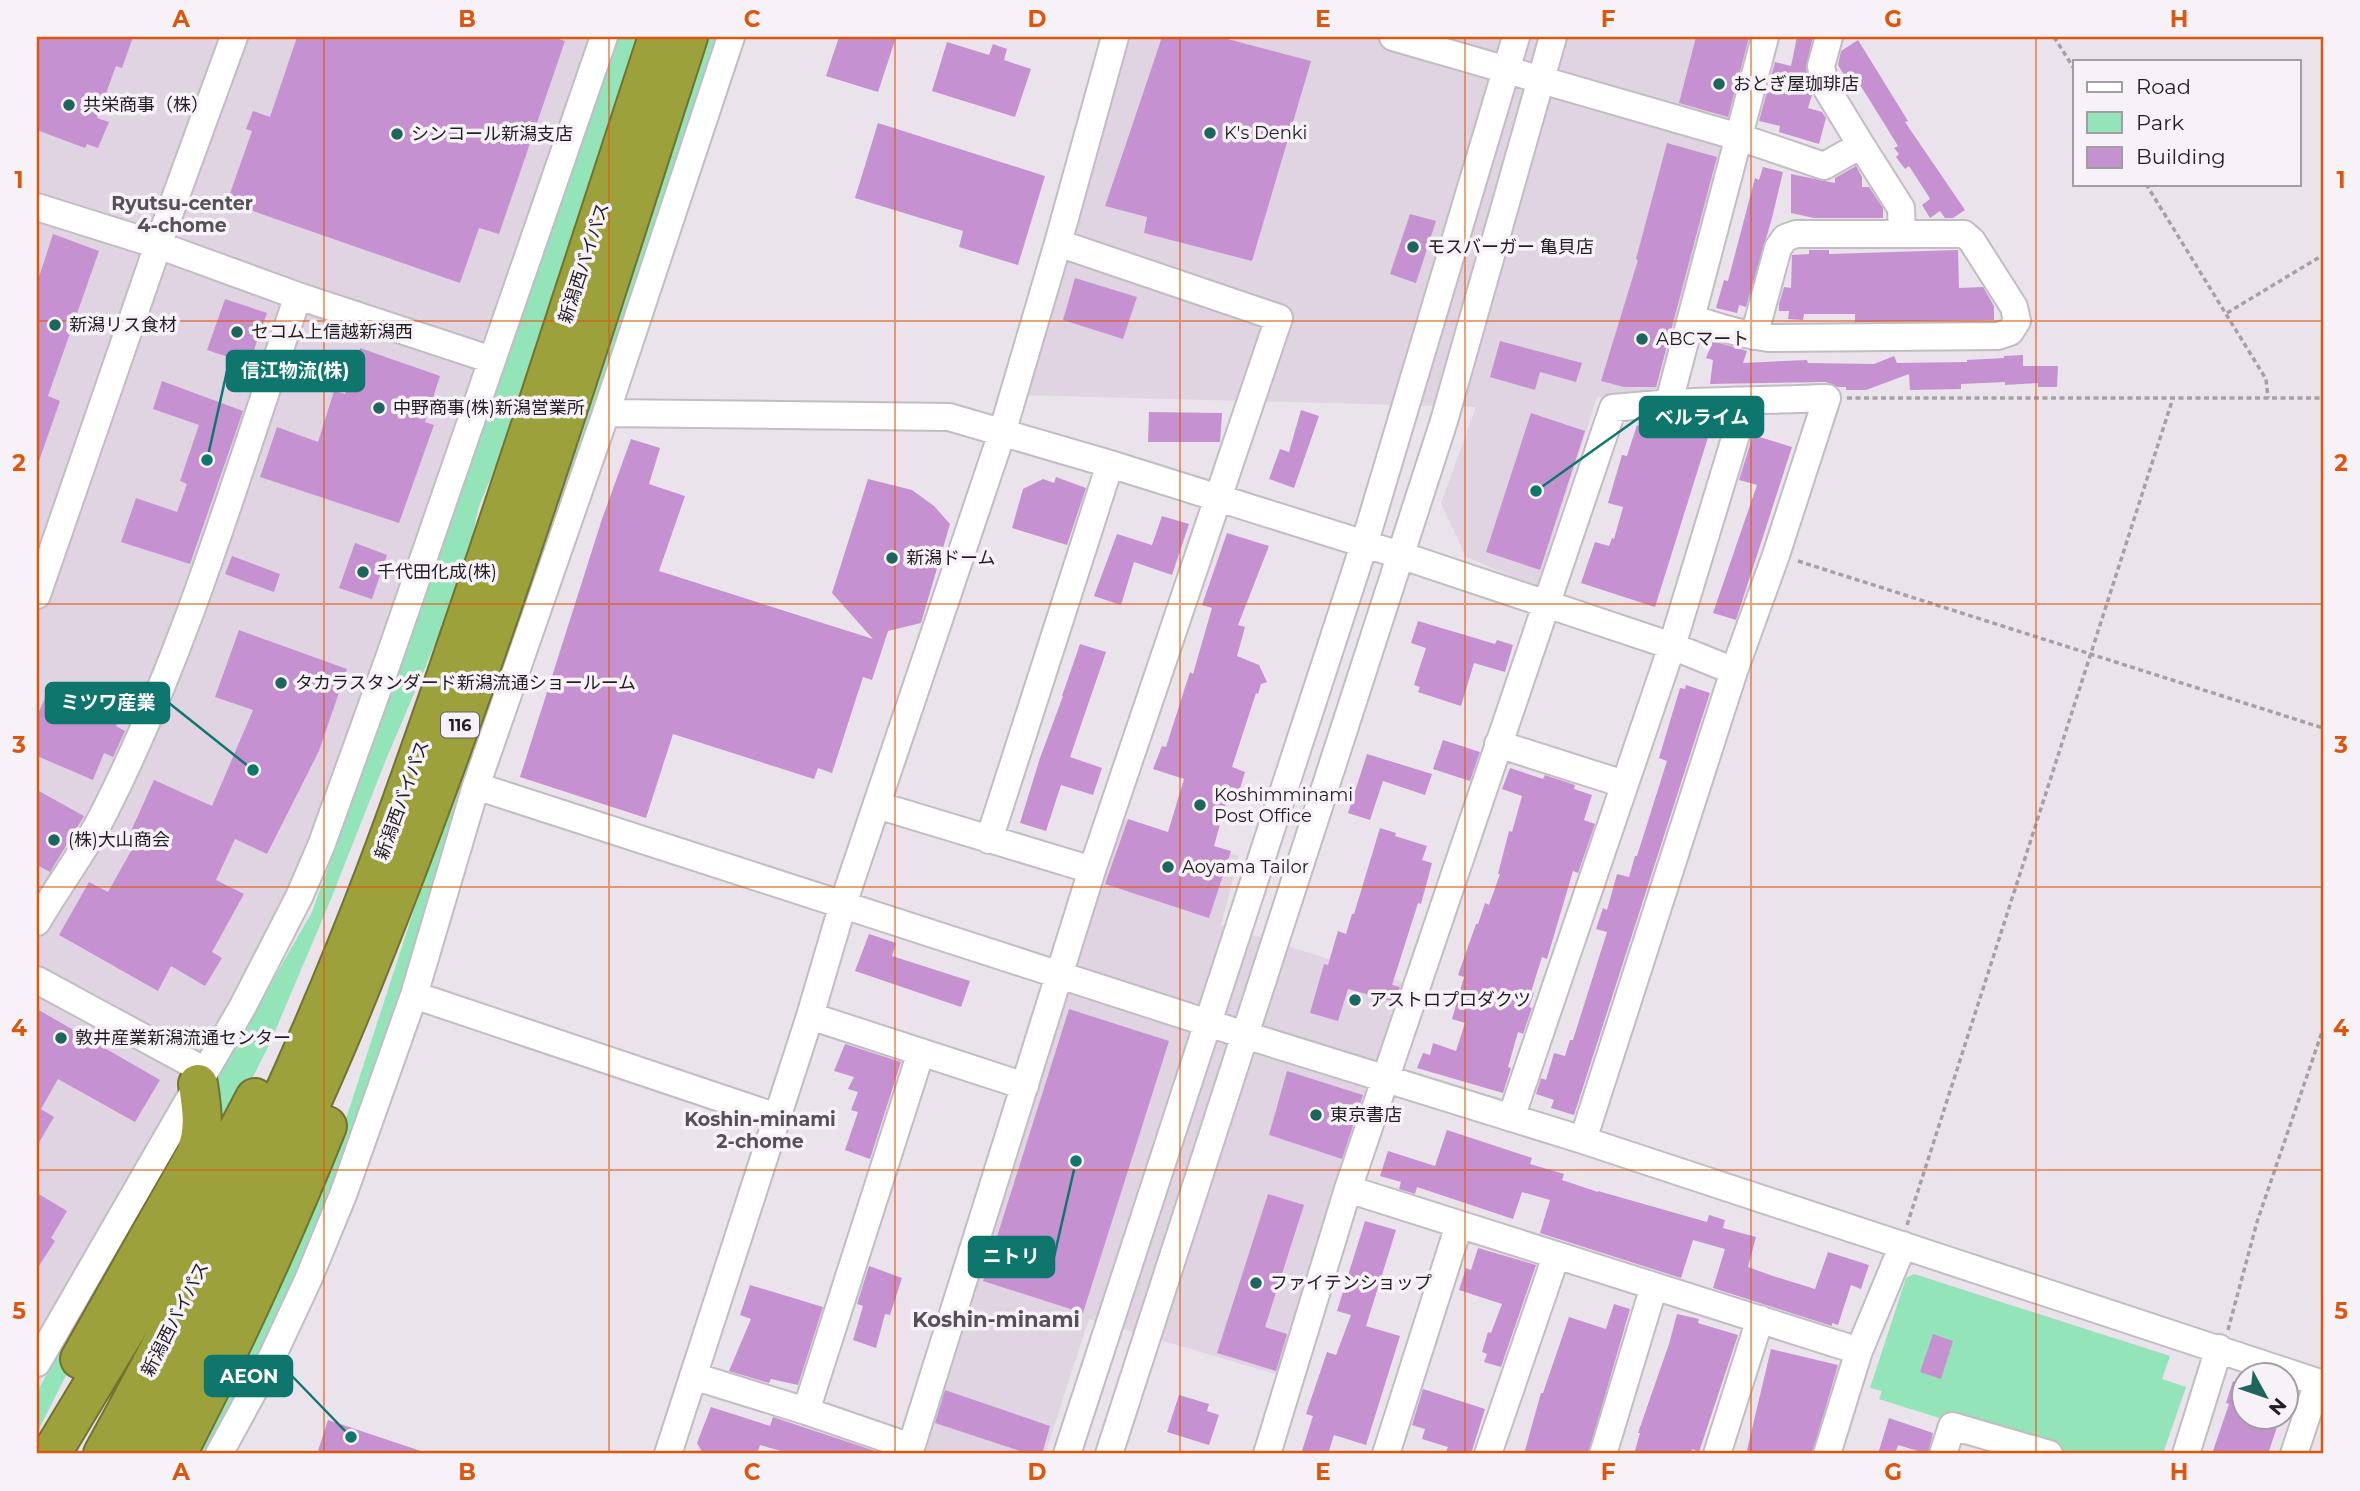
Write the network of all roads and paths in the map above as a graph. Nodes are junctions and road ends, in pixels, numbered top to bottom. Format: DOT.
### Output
graph roads {
  1 [pos="234,37"];
  2 [pos="604,37"];
  3 [pos="658,37"];
  4 [pos="688,37"];
  5 [pos="731,37"];
  6 [pos="1115,37"];
  7 [pos="1394,37"];
  8 [pos="1516,37"];
  9 [pos="1553,37"];
  10 [pos="1765,37"];
  11 [pos="1829,37"];
  12 [pos="2054,37"];
  13 [pos="2073,67"];
  14 [pos="1507,70"];
  15 [pos="1542,80"];
  16 [pos="1739,137"];
  17 [pos="1861,145"];
  18 [pos="2147,186"];
  19 [pos="37,208"];
  20 [pos="1902,233"];
  21 [pos="1058,243"];
  22 [pos="158,245"];
  23 [pos="2323,255"];
  24 [pos="298,296"];
  25 [pos="2227,313"];
  26 [pos="1691,318"];
  27 [pos="1754,336"];
  28 [pos="492,360"];
  29 [pos="1827,398"];
  30 [pos="2173,398"];
  31 [pos="2268,398"];
  32 [pos="2323,398"];
  33 [pos="1669,402"];
  34 [pos="1746,402"];
  35 [pos="606,413"];
  36 [pos="1002,433"];
  37 [pos="1111,464"];
  38 [pos="1220,497"];
  39 [pos="1364,545"];
  40 [pos="1401,555"];
  41 [pos="1776,555"];
  42 [pos="37,595"];
  43 [pos="1547,604"];
  44 [pos="1672,646"];
  45 [pos="2092,653"];
  46 [pos="1734,671"];
  47 [pos="437,705"];
  48 [pos="2323,727"];
  49 [pos="1498,744"];
  50 [pos="1624,784"];
  51 [pos="476,786"];
  52 [pos="877,805"];
  53 [pos="989,840"];
  54 [pos="1092,870"];
  55 [pos="403,880"];
  56 [pos="844,904"];
  57 [pos="37,922"];
  58 [pos="1060,975"];
  59 [pos="37,980"];
  60 [pos="414,995"];
  61 [pos="810,1016"];
  62 [pos="1209,1023"];
  63 [pos="2323,1028"];
  64 [pos="1245,1035"];
  65 [pos="921,1052"];
  66 [pos="202,1078"];
  67 [pos="1387,1078"];
  68 [pos="1025,1086"];
  69 [pos="777,1116"];
  70 [pos="1511,1118"];
  71 [pos="1583,1140"];
  72 [pos="1348,1189"];
  73 [pos="1460,1225"];
  74 [pos="1903,1245"];
  75 [pos="1556,1256"];
  76 [pos="1654,1286"];
  77 [pos="1760,1319"];
  78 [pos="2219,1349"];
  79 [pos="1859,1351"];
  80 [pos="37,1363"];
  81 [pos="693,1376"];
  82 [pos="159,1382"];
  83 [pos="2321,1383"];
  84 [pos="806,1411"];
  85 [pos="37,1446"];
  86 [pos="910,1451"];
  87 [pos="51,1454"];
  88 [pos="103,1454"];
  89 [pos="136,1454"];
  90 [pos="177,1454"];
  91 [pos="219,1454"];
  92 [pos="668,1454"];
  93 [pos="1067,1454"];
  94 [pos="1109,1454"];
  95 [pos="1267,1454"];
  96 [pos="1385,1454"];
  97 [pos="1488,1454"];
  98 [pos="1603,1454"];
  99 [pos="1717,1454"];
  100 [pos="1827,1454"];
  101 [pos="1943,1454"];
  102 [pos="2049,1454"];
  103 [pos="2186,1454"];
  104 [pos="2294,1454"];
  1 -- 22 [label="street"];
  2 -- 28 [label="street"];
  3 -- 47 [label="highway, 新潟西バイパス / 116"];
  4 -- 55 [label="highway, 新潟西バイパス / 116"];
  5 -- 35 [label="street"];
  6 -- 21 [label="street"];
  7 -- 14 [label="street"];
  8 -- 14 [label="street"];
  9 -- 15 [label="street"];
  10 -- 16 [label="street"];
  11 -- 17 [label="street"];
  12 -- 13 [label="path"];
  14 -- 15 [label="street"];
  14 -- 39 [label="street"];
  15 -- 16 [label="street"];
  15 -- 40 [label="street"];
  16 -- 17 [label="street"];
  16 -- 26 [label="street"];
  17 -- 20 [label="street"];
  18 -- 25 [label="path"];
  19 -- 22 [label="street"];
  20 -- 27 [label="street"];
  20 -- 27 [label="street"];
  21 -- 36 [label="street"];
  21 -- 38 [label="street"];
  22 -- 24 [label="street"];
  22 -- 42 [label="street"];
  23 -- 25 [label="path"];
  24 -- 28 [label="street"];
  24 -- 57 [label="street"];
  25 -- 31 [label="path"];
  26 -- 27 [label="street"];
  26 -- 33 [label="street"];
  28 -- 66 [label="street"];
  29 -- 30 [label="path"];
  29 -- 34 [label="street"];
  29 -- 41 [label="street"];
  30 -- 31 [label="path"];
  30 -- 45 [label="path"];
  31 -- 32 [label="path"];
  33 -- 34 [label="street"];
  33 -- 43 [label="street"];
  34 -- 44 [label="street"];
  35 -- 36 [label="street"];
  35 -- 51 [label="street"];
  36 -- 37 [label="street"];
  36 -- 52 [label="street"];
  37 -- 38 [label="street"];
  37 -- 53 [label="street"];
  38 -- 39 [label="street"];
  38 -- 54 [label="street"];
  39 -- 40 [label="street"];
  39 -- 62 [label="street"];
  40 -- 43 [label="street"];
  40 -- 64 [label="street"];
  41 -- 45 [label="path"];
  41 -- 46 [label="street"];
  43 -- 44 [label="street"];
  43 -- 49 [label="street"];
  44 -- 46 [label="street"];
  44 -- 50 [label="street"];
  45 -- 48 [label="path"];
  45 -- 74 [label="path"];
  46 -- 71 [label="street"];
  47 -- 82 [label="highway, 新潟西バイパス / 116"];
  47 -- 87 [label="highway"];
  49 -- 50 [label="street"];
  49 -- 67 [label="street"];
  50 -- 70 [label="street"];
  51 -- 56 [label="street"];
  51 -- 60 [label="street"];
  52 -- 53 [label="street"];
  52 -- 56 [label="street"];
  53 -- 54 [label="street"];
  54 -- 58 [label="street"];
  55 -- 82 [label="highway, 新潟西バイパス / 116"];
  55 -- 90 [label="highway"];
  56 -- 58 [label="street"];
  56 -- 61 [label="street"];
  58 -- 62 [label="street"];
  58 -- 68 [label="street"];
  59 -- 66 [label="street"];
  60 -- 69 [label="street"];
  60 -- 91 [label="street"];
  61 -- 65 [label="street"];
  61 -- 69 [label="street"];
  62 -- 64 [label="street"];
  62 -- 93 [label="street"];
  63 -- 78 [label="path"];
  64 -- 67 [label="street"];
  64 -- 94 [label="street"];
  65 -- 68 [label="street"];
  65 -- 84 [label="street"];
  66 -- 80 [label="street"];
  66 -- 85 [label="highway"];
  67 -- 70 [label="street"];
  67 -- 72 [label="street"];
  68 -- 86 [label="street"];
  69 -- 81 [label="street"];
  70 -- 71 [label="street"];
  71 -- 74 [label="street"];
  72 -- 73 [label="street"];
  72 -- 95 [label="street"];
  73 -- 75 [label="street"];
  73 -- 96 [label="street"];
  74 -- 78 [label="street"];
  74 -- 79 [label="street"];
  75 -- 76 [label="street"];
  75 -- 97 [label="street"];
  76 -- 77 [label="street"];
  76 -- 98 [label="street"];
  77 -- 79 [label="street"];
  77 -- 99 [label="street"];
  78 -- 83 [label="street"];
  78 -- 103 [label="street"];
  79 -- 100 [label="street"];
  81 -- 84 [label="street"];
  81 -- 92 [label="street"];
  82 -- 88 [label="highway, 新潟西バイパス / 116"];
  82 -- 89 [label="highway, 新潟西バイパス / 116"];
  83 -- 104 [label="street"];
  84 -- 86 [label="street"];
  101 -- 102 [label="street"];
}
